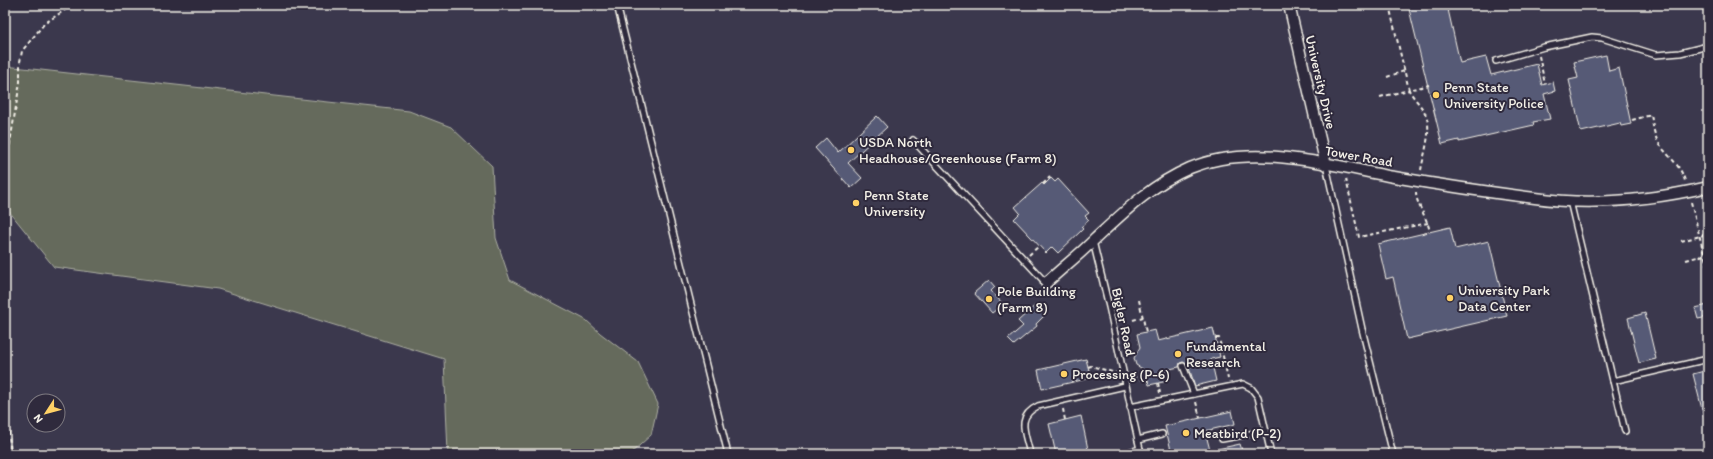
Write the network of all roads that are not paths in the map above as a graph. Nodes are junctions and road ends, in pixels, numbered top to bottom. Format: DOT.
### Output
graph roads {
  1 [pos="617,5"];
  2 [pos="1288,5"];
  3 [pos="1708,46"];
  4 [pos="1496,61"];
  5 [pos="913,140"];
  6 [pos="1326,165"];
  7 [pos="1708,187"];
  8 [pos="1570,201"];
  9 [pos="1092,242"];
  10 [pos="1046,283"];
  11 [pos="1708,359"];
  12 [pos="1183,366"];
  13 [pos="1613,381"];
  14 [pos="1125,386"];
  15 [pos="1194,394"];
  16 [pos="1130,407"];
  17 [pos="1266,431"];
  18 [pos="1625,431"];
  19 [pos="1162,434"];
  20 [pos="1222,439"];
  21 [pos="1138,440"];
  22 [pos="1140,452"];
  23 [pos="727,454"];
  24 [pos="1030,454"];
  25 [pos="1121,454"];
  26 [pos="1271,454"];
  27 [pos="1393,454"];
  1 -- 23 [label="lane"];
  2 -- 6 [label="street, University Drive"];
  3 -- 4 [label="lane"];
  5 -- 10 [label="lane"];
  6 -- 8 [label="street, Tower Road"];
  6 -- 9 [label="street, Tower Road"];
  6 -- 27 [label="lane"];
  7 -- 8 [label="street, Tower Road"];
  8 -- 13 [label="lane"];
  9 -- 10 [label="street, Tower Road"];
  9 -- 14 [label="lane, Bigler Road"];
  11 -- 13 [label="lane"];
  12 -- 15 [label="lane"];
  13 -- 18 [label="lane"];
  14 -- 16 [label="lane, Bigler Road"];
  14 -- 24 [label="lane"];
  15 -- 16 [label="lane"];
  15 -- 17 [label="lane"];
  16 -- 21 [label="lane, Bigler Road"];
  17 -- 20 [label="lane"];
  17 -- 26 [label="lane"];
  19 -- 21 [label="lane"];
  21 -- 22 [label="lane, Bigler Road"];
  22 -- 25 [label="lane"];
}
